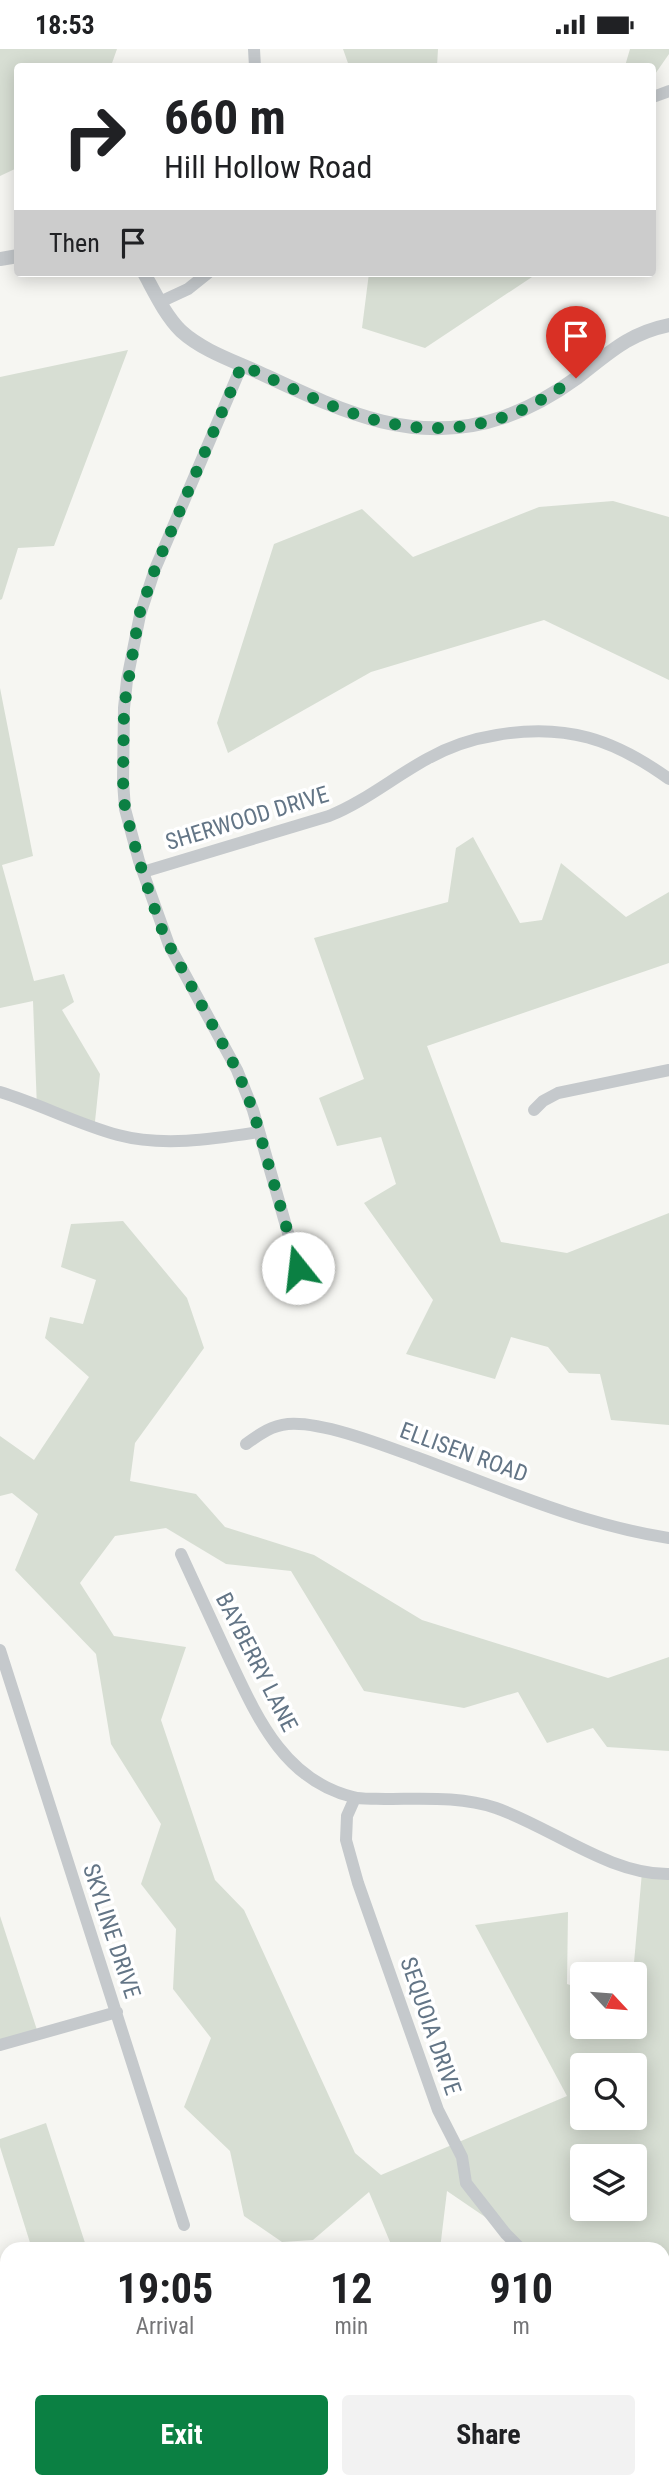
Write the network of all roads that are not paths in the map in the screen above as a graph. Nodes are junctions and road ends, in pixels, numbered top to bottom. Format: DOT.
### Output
graph roads {
  1 [pos="146,277"];
  2 [pos="203,277"];
  3 [pos="160,302"];
  4 [pos="669,325"];
  5 [pos="242,365"];
  6 [pos="669,779"];
  7 [pos="143,872"];
  8 [pos="669,1070"];
  9 [pos="0,1092"];
  10 [pos="534,1110"];
  11 [pos="259,1132"];
  12 [pos="311,1290"];
  13 [pos="246,1444"];
  14 [pos="669,1538"];
  15 [pos="181,1554"];
  16 [pos="0,1650"];
  17 [pos="355,1798"];
  18 [pos="669,1874"];
  19 [pos="117,2012"];
  20 [pos="0,2045"];
  21 [pos="184,2225"];
  22 [pos="514,2242"];
  1 -- 3 [label="street"];
  2 -- 3 [label="street"];
  3 -- 5 [label="street"];
  4 -- 5 [label="street"];
  5 -- 7 [label="street"];
  6 -- 7 [label="street, SHERWOOD DRIVE"];
  7 -- 11 [label="street"];
  8 -- 10 [label="street"];
  9 -- 11 [label="street"];
  11 -- 12 [label="street"];
  13 -- 14 [label="street, ELLISEN ROAD"];
  15 -- 17 [label="street, BAYBERRY LANE"];
  16 -- 19 [label="street, SKYLINE DRIVE"];
  17 -- 18 [label="street, BAYBERRY LANE"];
  17 -- 22 [label="street, SEQUOIA DRIVE"];
  19 -- 20 [label="street"];
  19 -- 21 [label="street, SKYLINE DRIVE"];
}
